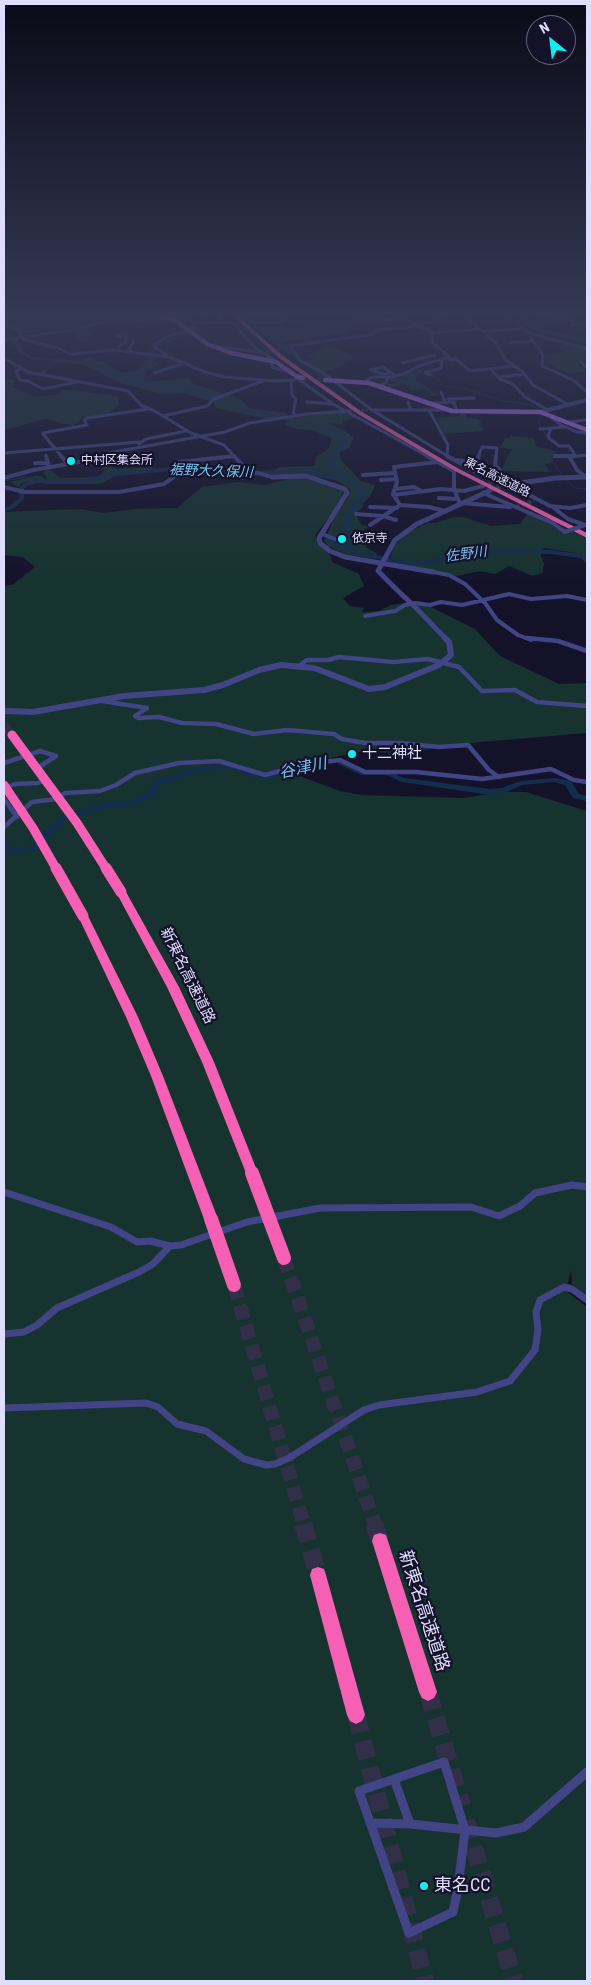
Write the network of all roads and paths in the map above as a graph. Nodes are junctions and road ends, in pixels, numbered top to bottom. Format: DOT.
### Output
graph roads {
  1 [pos="141,405"];
  2 [pos="208,405"];
  3 [pos="295,405"];
  4 [pos="334,405"];
  5 [pos="348,405"];
  6 [pos="356,405"];
  7 [pos="363,405"];
  8 [pos="409,405"];
  9 [pos="435,405"];
  10 [pos="455,405"];
  11 [pos="538,405"];
  12 [pos="564,405"];
  13 [pos="150,408"];
  14 [pos="546,409"];
  15 [pos="370,410"];
  16 [pos="411,410"];
  17 [pos="430,410"];
  18 [pos="445,410"];
  19 [pos="347,411"];
  20 [pos="457,412"];
  21 [pos="540,412"];
  22 [pos="163,416"];
  23 [pos="298,416"];
  24 [pos="586,420"];
  25 [pos="567,425"];
  26 [pos="587,425"];
  27 [pos="579,427"];
  28 [pos="551,428"];
  29 [pos="540,430"];
  30 [pos="186,431"];
  31 [pos="587,431"];
  32 [pos="201,436"];
  33 [pos="140,442"];
  34 [pos="142,448"];
  35 [pos="56,450"];
  36 [pos="4,453"];
  37 [pos="575,455"];
  38 [pos="587,455"];
  39 [pos="46,456"];
  40 [pos="234,456"];
  41 [pos="447,456"];
  42 [pos="555,456"];
  43 [pos="568,456"];
  44 [pos="455,460"];
  45 [pos="46,462"];
  46 [pos="437,462"];
  47 [pos="35,463"];
  48 [pos="68,464"];
  49 [pos="49,467"];
  50 [pos="395,473"];
  51 [pos="364,475"];
  52 [pos="272,477"];
  53 [pos="587,477"];
  54 [pos="4,478"];
  55 [pos="397,479"];
  56 [pos="381,480"];
  57 [pos="495,482"];
  58 [pos="515,483"];
  59 [pos="506,485"];
  60 [pos="483,486"];
  61 [pos="4,487"];
  62 [pos="395,489"];
  63 [pos="454,490"];
  64 [pos="421,491"];
  65 [pos="489,491"];
  66 [pos="483,493"];
  67 [pos="394,494"];
  68 [pos="439,498"];
  69 [pos="460,502"];
  70 [pos="587,505"];
  71 [pos="370,507"];
  72 [pos="398,507"];
  73 [pos="514,507"];
  74 [pos="553,507"];
  75 [pos="445,511"];
  76 [pos="356,514"];
  77 [pos="383,516"];
  78 [pos="396,520"];
  79 [pos="370,525"];
  80 [pos="586,528"];
  81 [pos="322,534"];
  82 [pos="587,536"];
  83 [pos="335,539"];
  84 [pos="381,562"];
  85 [pos="433,572"];
  86 [pos="483,600"];
  87 [pos="587,600"];
  88 [pos="365,616"];
  89 [pos="587,651"];
  90 [pos="444,662"];
  91 [pos="300,665"];
  92 [pos="101,700"];
  93 [pos="587,706"];
  94 [pos="4,711"];
  95 [pos="12,735"];
  96 [pos="4,763"];
  97 [pos="498,777"];
  98 [pos="587,782"];
  99 [pos="4,786"];
  100 [pos="4,799"];
  101 [pos="17,817"];
  102 [pos="4,827"];
  103 [pos="587,1187"];
  104 [pos="4,1192"];
  105 [pos="170,1246"];
  106 [pos="284,1258"];
  107 [pos="234,1286"];
  108 [pos="587,1300"];
  109 [pos="4,1334"];
  110 [pos="4,1408"];
  111 [pos="380,1541"];
  112 [pos="318,1574"];
  113 [pos="428,1692"];
  114 [pos="356,1715"];
  115 [pos="587,1772"];
  116 [pos="394,1779"];
  117 [pos="370,1823"];
  118 [pos="410,1824"];
  119 [pos="465,1830"];
  1 -- 13 [label="street"];
  2 -- 22 [label="street"];
  3 -- 23 [label="street"];
  4 -- 19 [label="street"];
  5 -- 82 [label="highway, 東名高速道路"];
  6 -- 80 [label="highway, 東名高速道路"];
  7 -- 15 [label="street"];
  8 -- 16 [label="street"];
  9 -- 18 [label="main road"];
  10 -- 20 [label="street"];
  11 -- 14 [label="street"];
  12 -- 14 [label="street"];
  13 -- 22 [label="street"];
  13 -- 35 [label="street"];
  14 -- 21 [label="street"];
  15 -- 16 [label="street"];
  15 -- 41 [label="street"];
  16 -- 17 [label="street"];
  17 -- 18 [label="street"];
  17 -- 41 [label="street"];
  18 -- 20 [label="main road"];
  19 -- 23 [label="street"];
  19 -- 46 [label="street"];
  20 -- 21 [label="main road"];
  21 -- 25 [label="main road"];
  22 -- 30 [label="street"];
  23 -- 32 [label="street"];
  24 -- 25 [label="street"];
  25 -- 27 [label="main road"];
  25 -- 28 [label="street"];
  25 -- 31 [label="street"];
  26 -- 27 [label="street"];
  27 -- 31 [label="main road"];
  28 -- 29 [label="street"];
  28 -- 37 [label="street"];
  30 -- 32 [label="street"];
  30 -- 33 [label="street"];
  32 -- 34 [label="street"];
  32 -- 40 [label="street"];
  33 -- 34 [label="street"];
  33 -- 35 [label="street"];
  34 -- 48 [label="street"];
  35 -- 36 [label="street"];
  35 -- 48 [label="street"];
  37 -- 38 [label="street"];
  37 -- 43 [label="street"];
  39 -- 45 [label="street"];
  40 -- 52 [label="street"];
  40 -- 61 [label="street"];
  41 -- 44 [label="street"];
  42 -- 43 [label="street"];
  43 -- 53 [label="street"];
  44 -- 57 [label="street"];
  44 -- 57 [label="street"];
  45 -- 47 [label="street"];
  45 -- 49 [label="street"];
  46 -- 50 [label="street"];
  46 -- 63 [label="street"];
  48 -- 49 [label="street"];
  49 -- 54 [label="street"];
  50 -- 51 [label="street"];
  50 -- 55 [label="street"];
  52 -- 81 [label="street"];
  53 -- 58 [label="street"];
  55 -- 56 [label="street"];
  55 -- 62 [label="street"];
  57 -- 58 [label="street"];
  58 -- 59 [label="street"];
  58 -- 74 [label="street"];
  60 -- 63 [label="street"];
  62 -- 64 [label="street"];
  62 -- 67 [label="street"];
  63 -- 64 [label="street"];
  63 -- 69 [label="street"];
  64 -- 67 [label="street"];
  65 -- 66 [label="street"];
  66 -- 69 [label="street"];
  66 -- 73 [label="street"];
  67 -- 72 [label="street"];
  68 -- 69 [label="street"];
  69 -- 73 [label="street"];
  69 -- 75 [label="street"];
  70 -- 74 [label="street"];
  71 -- 72 [label="street"];
  72 -- 75 [label="street"];
  72 -- 77 [label="street"];
  73 -- 80 [label="street, bridge"];
  74 -- 80 [label="street"];
  75 -- 84 [label="street"];
  76 -- 77 [label="street"];
  77 -- 78 [label="street"];
  77 -- 79 [label="street"];
  81 -- 83 [label="street"];
  81 -- 84 [label="street"];
  84 -- 85 [label="street"];
  84 -- 90 [label="street, bridge"];
  85 -- 86 [label="street"];
  86 -- 87 [label="street"];
  86 -- 88 [label="street"];
  86 -- 89 [label="street"];
  90 -- 91 [label="street"];
  90 -- 91 [label="street"];
  90 -- 93 [label="street"];
  91 -- 92 [label="street"];
  92 -- 94 [label="street"];
  92 -- 97 [label="street"];
  95 -- 106 [label="highway, 新東名高速道路, bridge"];
  96 -- 99 [label="street"];
  97 -- 98 [label="street"];
  97 -- 101 [label="street"];
  99 -- 107 [label="highway, bridge"];
  100 -- 101 [label="street"];
  101 -- 102 [label="street"];
  103 -- 105 [label="street"];
  104 -- 105 [label="street"];
  105 -- 109 [label="street"];
  108 -- 110 [label="street"];
  111 -- 113 [label="highway, 新東名高速道路"];
  112 -- 114 [label="highway"];
  115 -- 119 [label="street"];
  116 -- 117 [label="street"];
  116 -- 118 [label="street"];
  116 -- 119 [label="street"];
  117 -- 118 [label="street"];
  117 -- 119 [label="street"];
  118 -- 119 [label="street"];
}
